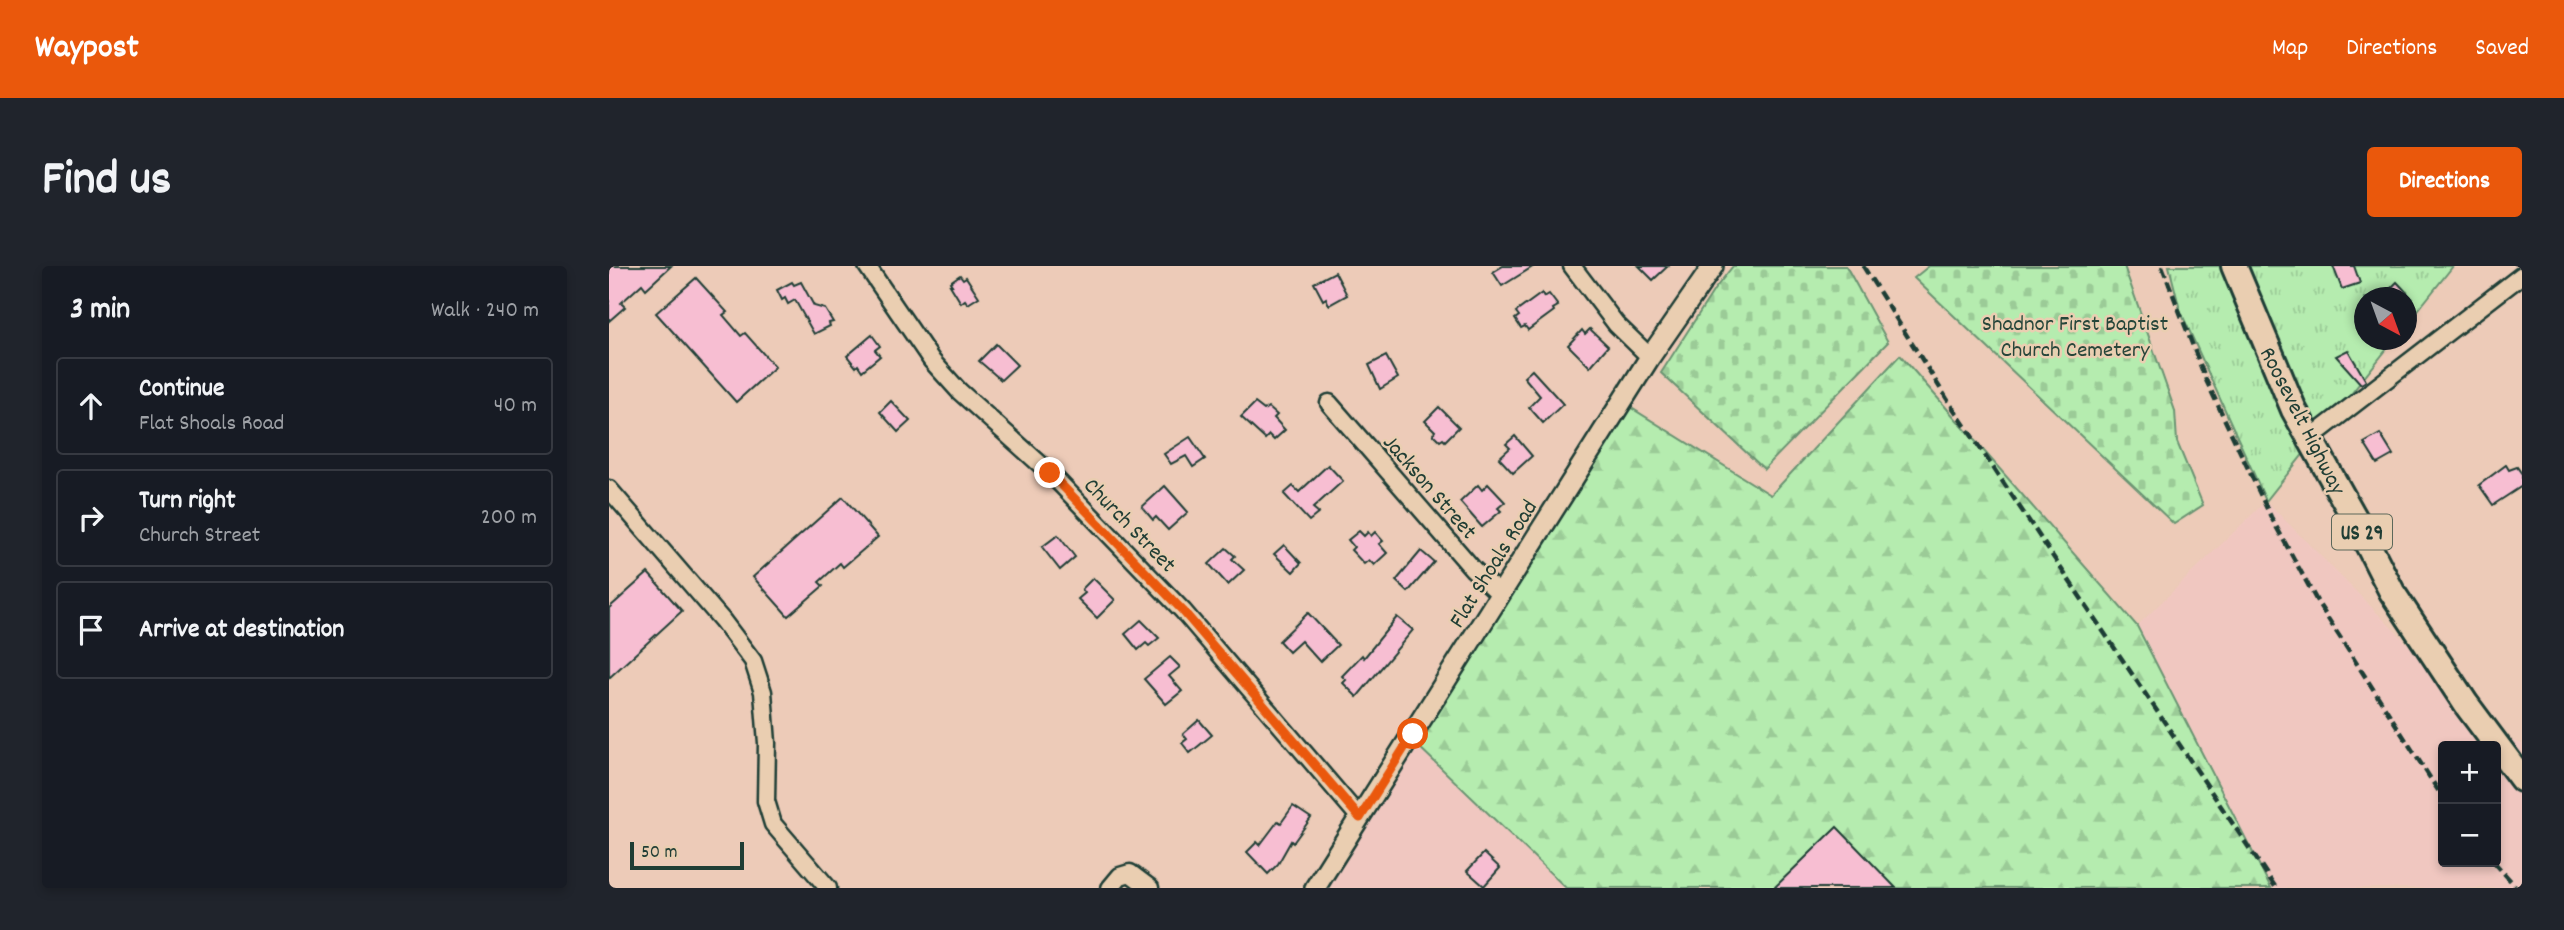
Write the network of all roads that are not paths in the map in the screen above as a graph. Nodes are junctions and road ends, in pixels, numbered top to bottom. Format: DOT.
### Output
graph roads {
  1 [pos="867,266"];
  2 [pos="1572,266"];
  3 [pos="1713,266"];
  4 [pos="2234,266"];
  5 [pos="2522,275"];
  6 [pos="1650,357"];
  7 [pos="1329,403"];
  8 [pos="2309,439"];
  9 [pos="609,489"];
  10 [pos="1501,595"];
  11 [pos="2522,779"];
  12 [pos="1360,818"];
  13 [pos="828,888"];
  14 [pos="1109,888"];
  15 [pos="1150,888"];
  16 [pos="1315,888"];
  1 -- 12 [label="street, Church Street"];
  2 -- 6 [label="street"];
  3 -- 6 [label="street, Flat Shoals Road"];
  4 -- 8 [label="main road, Roosevelt Highway / US 29"];
  5 -- 8 [label="street"];
  6 -- 10 [label="street, Flat Shoals Road"];
  7 -- 10 [label="street, Jackson Street"];
  8 -- 11 [label="main road, Roosevelt Highway / US 29"];
  9 -- 13 [label="street"];
  10 -- 12 [label="street, Flat Shoals Road"];
  12 -- 16 [label="street, Flat Shoals Road"];
  14 -- 15 [label="street"];
}
